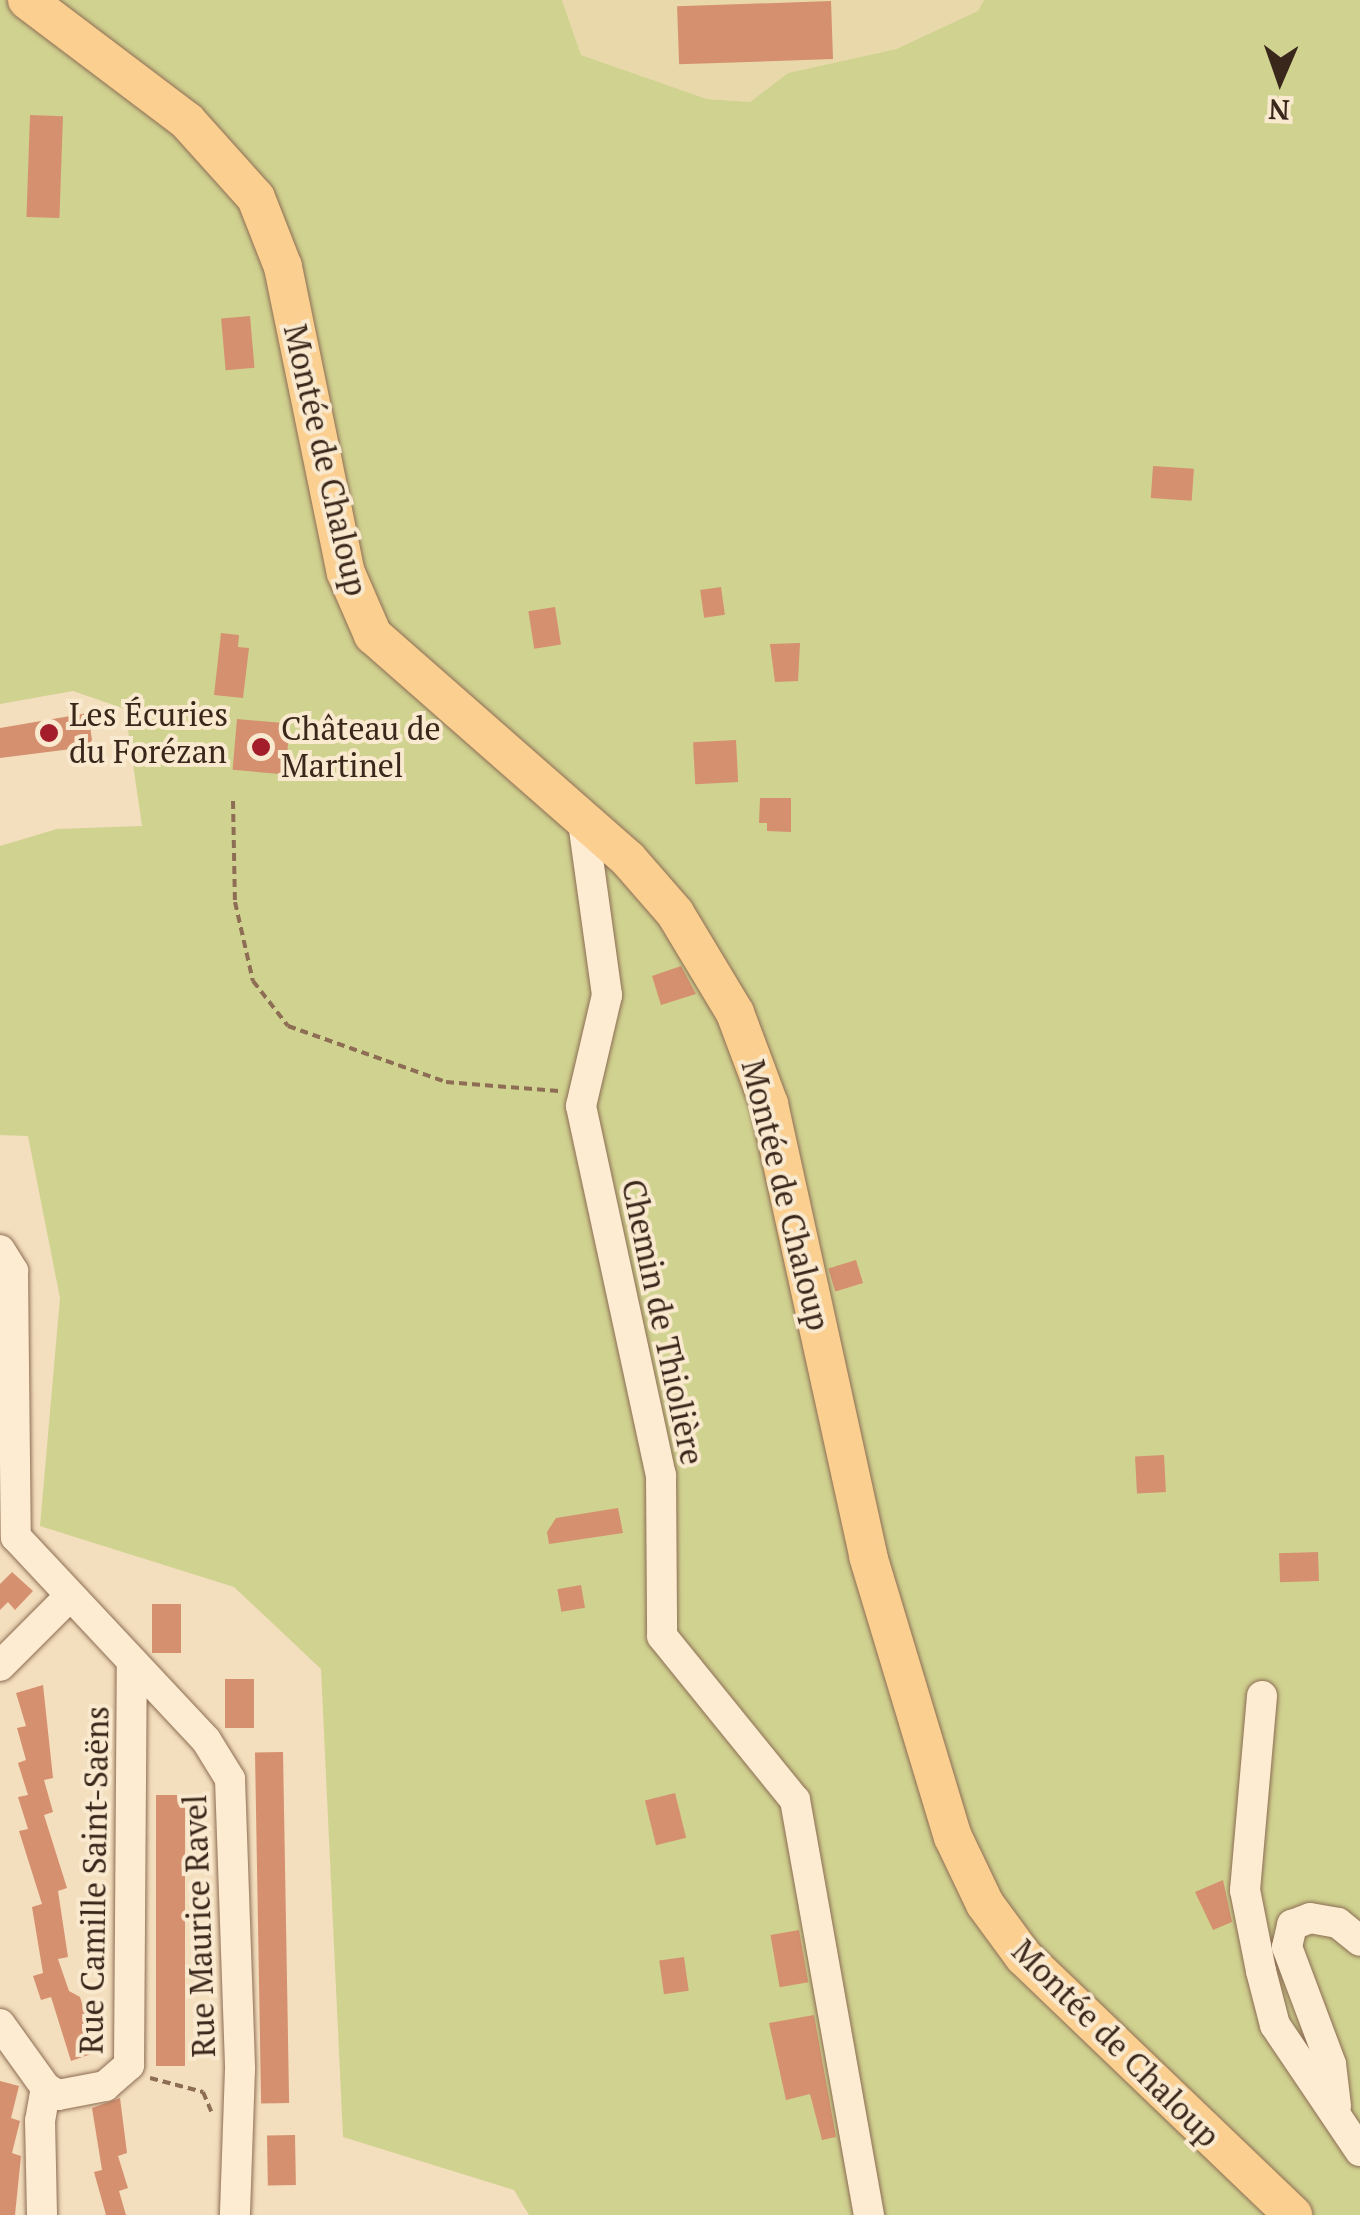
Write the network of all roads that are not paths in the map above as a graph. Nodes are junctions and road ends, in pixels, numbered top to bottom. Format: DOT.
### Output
graph roads {
  1 [pos="27,0"];
  2 [pos="582,815"];
  3 [pos="0,1250"];
  4 [pos="8,1537"];
  5 [pos="69,1597"];
  6 [pos="132,1663"];
  7 [pos="0,1666"];
  8 [pos="1262,1696"];
  9 [pos="1360,1940"];
  10 [pos="0,2024"];
  11 [pos="46,2088"];
  12 [pos="1336,2110"];
  13 [pos="1360,2151"];
  14 [pos="42,2215"];
  15 [pos="235,2215"];
  16 [pos="869,2215"];
  17 [pos="1293,2215"];
  1 -- 2 [label="main road, Montée de Chaloup"];
  2 -- 16 [label="street, Chemin de Thiolière"];
  2 -- 17 [label="main road, Montée de Chaloup"];
  3 -- 4 [label="street"];
  4 -- 5 [label="street, Rue Maurice Ravel"];
  5 -- 6 [label="street, Rue Maurice Ravel"];
  5 -- 7 [label="street"];
  6 -- 11 [label="street, Rue Camille Saint-Saëns"];
  6 -- 15 [label="street, Rue Maurice Ravel"];
  8 -- 12 [label="street"];
  9 -- 12 [label="street"];
  10 -- 11 [label="street"];
  11 -- 14 [label="street"];
  12 -- 13 [label="street"];
}
